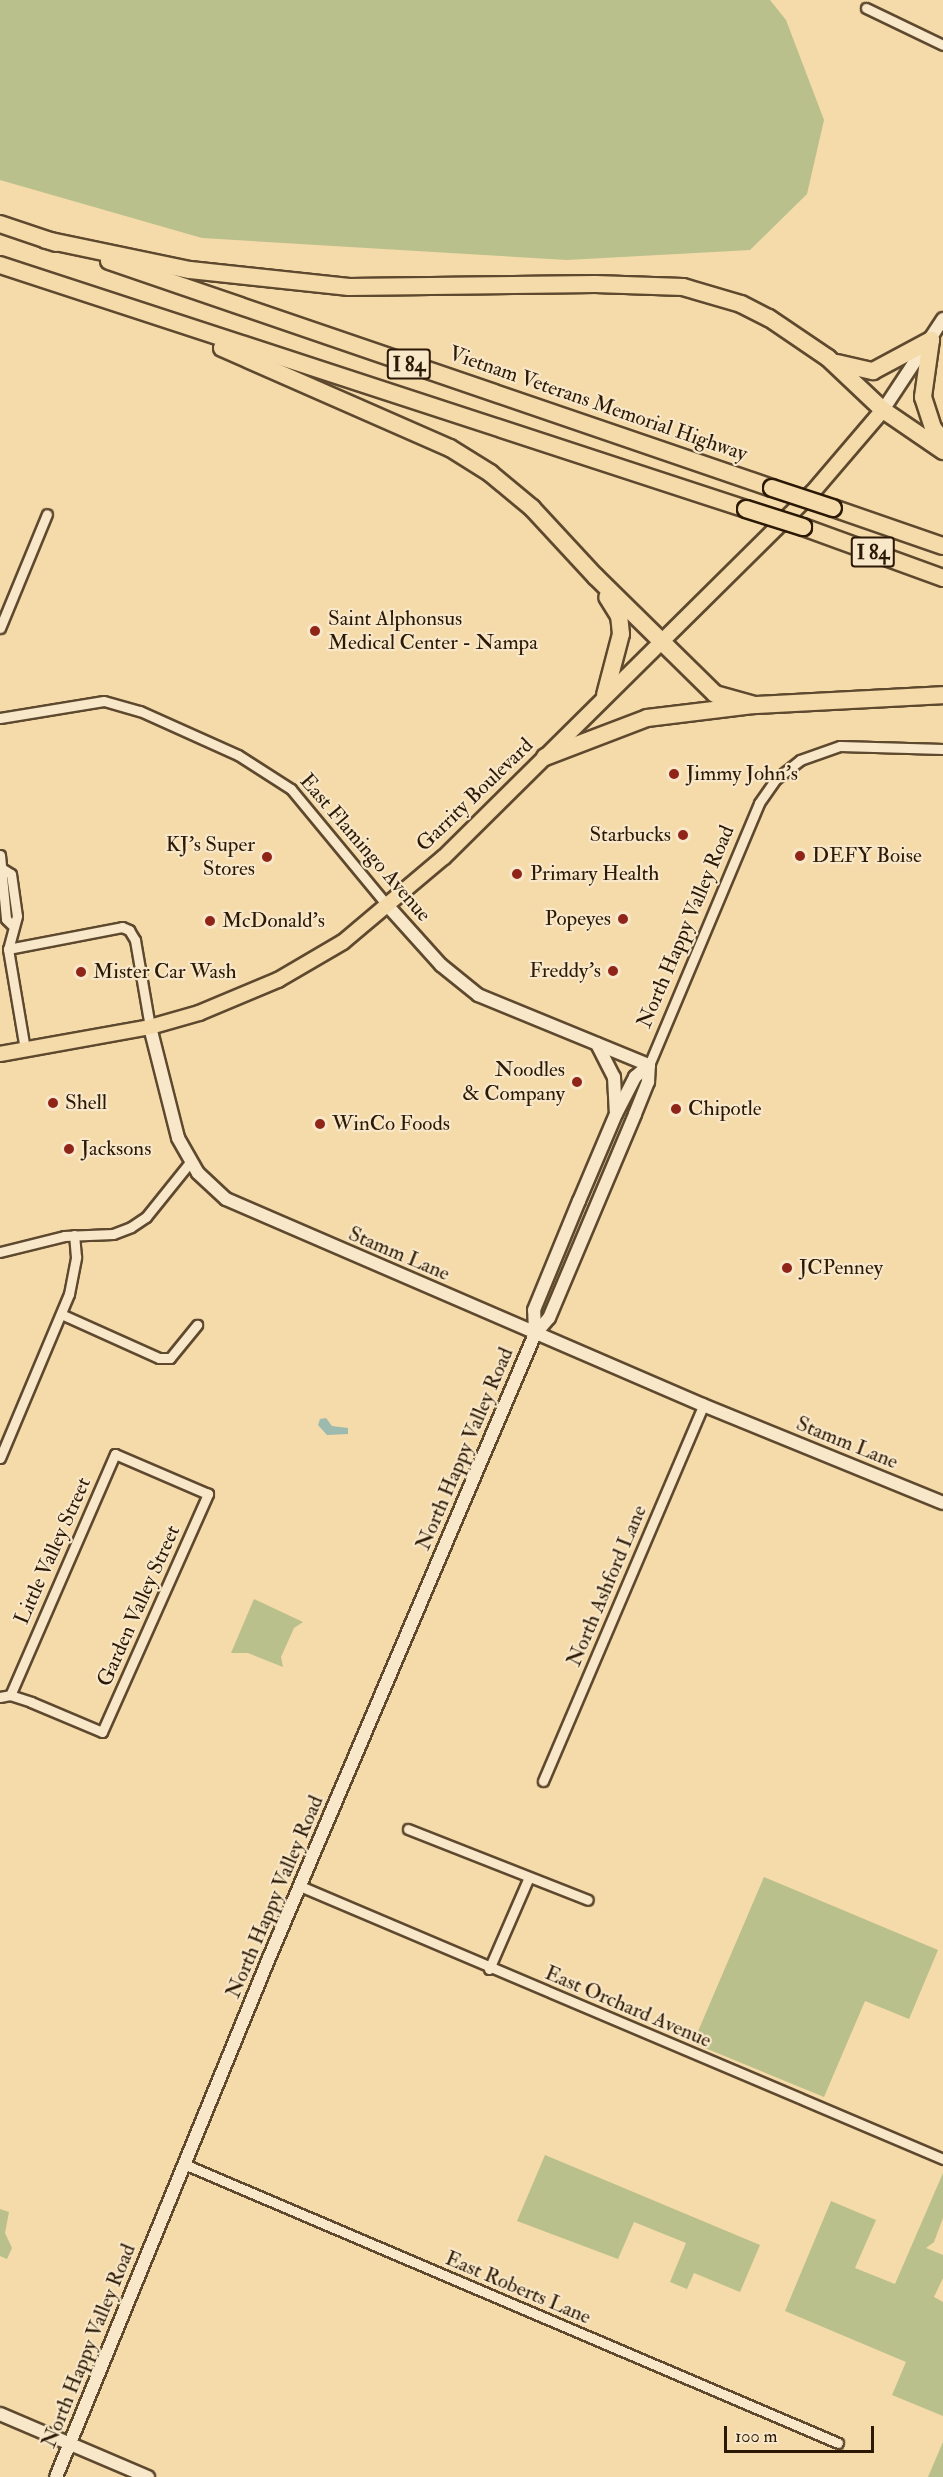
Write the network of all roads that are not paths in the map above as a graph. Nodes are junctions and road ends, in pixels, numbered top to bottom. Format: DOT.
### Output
graph roads {
  1 [pos="866,8"];
  2 [pos="943,45"];
  3 [pos="0,224"];
  4 [pos="46,240"];
  5 [pos="0,265"];
  6 [pos="128,308"];
  7 [pos="943,319"];
  8 [pos="931,340"];
  9 [pos="828,358"];
  10 [pos="883,410"];
  11 [pos="943,441"];
  12 [pos="943,451"];
  13 [pos="47,514"];
  14 [pos="943,546"];
  15 [pos="595,576"];
  16 [pos="943,578"];
  17 [pos="0,628"];
  18 [pos="662,641"];
  19 [pos="605,695"];
  20 [pos="943,695"];
  21 [pos="755,705"];
  22 [pos="0,718"];
  23 [pos="943,749"];
  24 [pos="545,757"];
  25 [pos="0,855"];
  26 [pos="387,905"];
  27 [pos="8,950"];
  28 [pos="150,1027"];
  29 [pos="597,1044"];
  30 [pos="25,1049"];
  31 [pos="0,1054"];
  32 [pos="648,1065"];
  33 [pos="616,1114"];
  34 [pos="191,1161"];
  35 [pos="74,1235"];
  36 [pos="0,1252"];
  37 [pos="61,1314"];
  38 [pos="197,1325"];
  39 [pos="535,1334"];
  40 [pos="703,1405"];
  41 [pos="0,1458"];
  42 [pos="208,1494"];
  43 [pos="943,1503"];
  44 [pos="5,1696"];
  45 [pos="543,1781"];
  46 [pos="408,1828"];
  47 [pos="529,1877"];
  48 [pos="300,1886"];
  49 [pos="588,1900"];
  50 [pos="489,1969"];
  51 [pos="943,2159"];
  52 [pos="184,2164"];
  53 [pos="0,2414"];
  54 [pos="838,2443"];
  55 [pos="70,2444"];
  56 [pos="56,2477"];
  57 [pos="148,2477"];
  1 -- 2 [label="street"];
  3 -- 4 [label="highway, Vietnam Veterans Memorial Highway / I 84"];
  4 -- 9 [label="highway"];
  4 -- 14 [label="highway, Vietnam Veterans Memorial Highway / I 84, bridge"];
  5 -- 6 [label="highway, I 84"];
  6 -- 15 [label="highway"];
  6 -- 16 [label="highway, I 84, bridge"];
  7 -- 8 [label="main road"];
  8 -- 9 [label="highway"];
  8 -- 10 [label="main road"];
  8 -- 11 [label="highway"];
  9 -- 10 [label="highway"];
  10 -- 12 [label="highway"];
  10 -- 18 [label="main road, Garrity Boulevard"];
  13 -- 17 [label="street"];
  15 -- 18 [label="highway"];
  15 -- 19 [label="highway"];
  18 -- 19 [label="main road, Garrity Boulevard"];
  18 -- 21 [label="highway"];
  19 -- 24 [label="main road, Garrity Boulevard"];
  20 -- 21 [label="highway"];
  21 -- 24 [label="highway"];
  22 -- 26 [label="street, East Flamingo Avenue"];
  23 -- 32 [label="street, North Happy Valley Road"];
  24 -- 26 [label="main road, Garrity Boulevard"];
  25 -- 27 [label="street"];
  26 -- 28 [label="main road, Garrity Boulevard"];
  26 -- 29 [label="main road, East Flamingo Avenue"];
  27 -- 28 [label="street, Stamm Lane"];
  27 -- 30 [label="street"];
  28 -- 30 [label="main road, Garrity Boulevard"];
  28 -- 34 [label="main road, Stamm Lane"];
  29 -- 32 [label="main road, East Flamingo Avenue"];
  29 -- 33 [label="main road"];
  30 -- 31 [label="main road, Garrity Boulevard"];
  32 -- 33 [label="main road, North Happy Valley Road"];
  32 -- 39 [label="main road, North Happy Valley Road"];
  33 -- 39 [label="main road, North Happy Valley Road"];
  34 -- 35 [label="street"];
  34 -- 39 [label="main road, Stamm Lane"];
  35 -- 36 [label="street"];
  35 -- 37 [label="street"];
  37 -- 38 [label="street"];
  37 -- 41 [label="street"];
  39 -- 40 [label="main road, Stamm Lane"];
  39 -- 48 [label="main road, North Happy Valley Road"];
  40 -- 43 [label="main road, Stamm Lane"];
  40 -- 45 [label="street, North Ashford Lane"];
  42 -- 44 [label="street, Garden Valley Street"];
  42 -- 44 [label="street, Little Valley Street"];
  46 -- 47 [label="street"];
  47 -- 49 [label="street"];
  47 -- 50 [label="street"];
  48 -- 50 [label="street, East Orchard Avenue"];
  48 -- 52 [label="main road, North Happy Valley Road"];
  50 -- 51 [label="street, East Orchard Avenue"];
  52 -- 54 [label="street, East Roberts Lane"];
  52 -- 55 [label="main road, North Happy Valley Road"];
  53 -- 55 [label="main road"];
  55 -- 56 [label="main road, North Happy Valley Road"];
  55 -- 57 [label="main road"];
}
